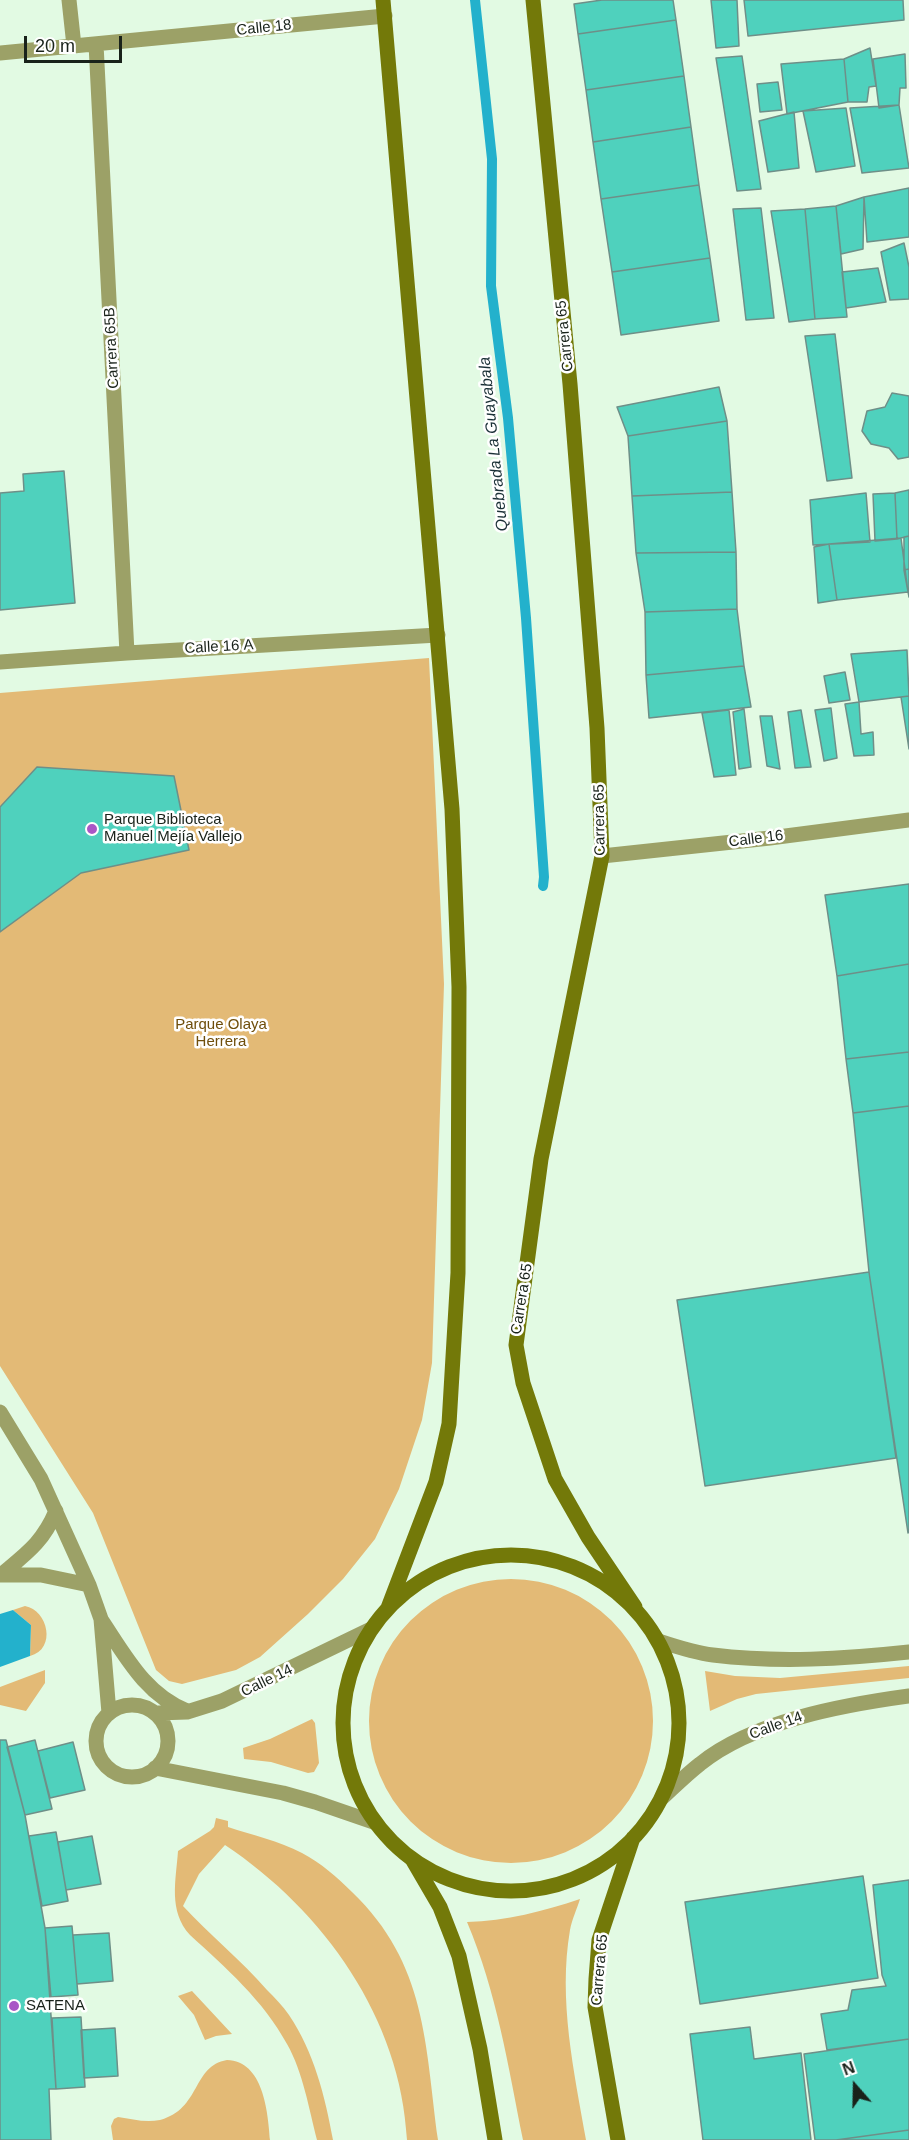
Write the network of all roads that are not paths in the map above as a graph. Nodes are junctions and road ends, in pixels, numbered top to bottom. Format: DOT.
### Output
graph roads {
  1 [pos="69,0"];
  2 [pos="383,0"];
  3 [pos="533,0"];
  4 [pos="385,16"];
  5 [pos="96,44"];
  6 [pos="74,46"];
  7 [pos="0,53"];
  8 [pos="438,635"];
  9 [pos="127,653"];
  10 [pos="0,662"];
  11 [pos="909,820"];
  12 [pos="602,856"];
  13 [pos="0,1412"];
  14 [pos="56,1510"];
  15 [pos="1,1574"];
  16 [pos="89,1585"];
  17 [pos="635,1607"];
  18 [pos="388,1608"];
  19 [pos="101,1619"];
  20 [pos="371,1629"];
  21 [pos="659,1641"];
  22 [pos="909,1653"];
  23 [pos="909,1696"];
  24 [pos="187,1712"];
  25 [pos="109,1713"];
  26 [pos="157,1713"];
  27 [pos="155,1768"];
  28 [pos="662,1798"];
  29 [pos="376,1823"];
  30 [pos="633,1838"];
  31 [pos="412,1859"];
  32 [pos="495,2140"];
  33 [pos="618,2140"];
  1 -- 6 [label="street"];
  2 -- 4 [label="main road"];
  3 -- 12 [label="main road, Carrera 65"];
  4 -- 5 [label="street, Calle 18"];
  4 -- 8 [label="main road"];
  5 -- 6 [label="street, Calle 18"];
  5 -- 9 [label="street, Carrera 65B"];
  6 -- 7 [label="street, Calle 18"];
  8 -- 9 [label="street, Calle 16 A"];
  8 -- 18 [label="main road"];
  9 -- 10 [label="street, Calle 16 A"];
  11 -- 12 [label="street, Calle 16"];
  12 -- 17 [label="main road, Carrera 65"];
  13 -- 14 [label="street"];
  14 -- 15 [label="street"];
  14 -- 16 [label="street"];
  15 -- 16 [label="street"];
  16 -- 19 [label="street"];
  17 -- 18 [label="main road"];
  17 -- 21 [label="main road"];
  18 -- 20 [label="main road"];
  19 -- 24 [label="street"];
  19 -- 25 [label="street"];
  20 -- 24 [label="street, Calle 14"];
  20 -- 29 [label="main road"];
  21 -- 22 [label="street"];
  21 -- 28 [label="main road"];
  23 -- 28 [label="street, Calle 14"];
  24 -- 26 [label="street, Calle 14"];
  25 -- 26 [label="street"];
  25 -- 27 [label="street"];
  26 -- 27 [label="street"];
  27 -- 29 [label="street"];
  28 -- 30 [label="main road"];
  29 -- 31 [label="main road"];
  30 -- 31 [label="main road"];
  30 -- 33 [label="main road, Carrera 65"];
  31 -- 32 [label="main road"];
}
